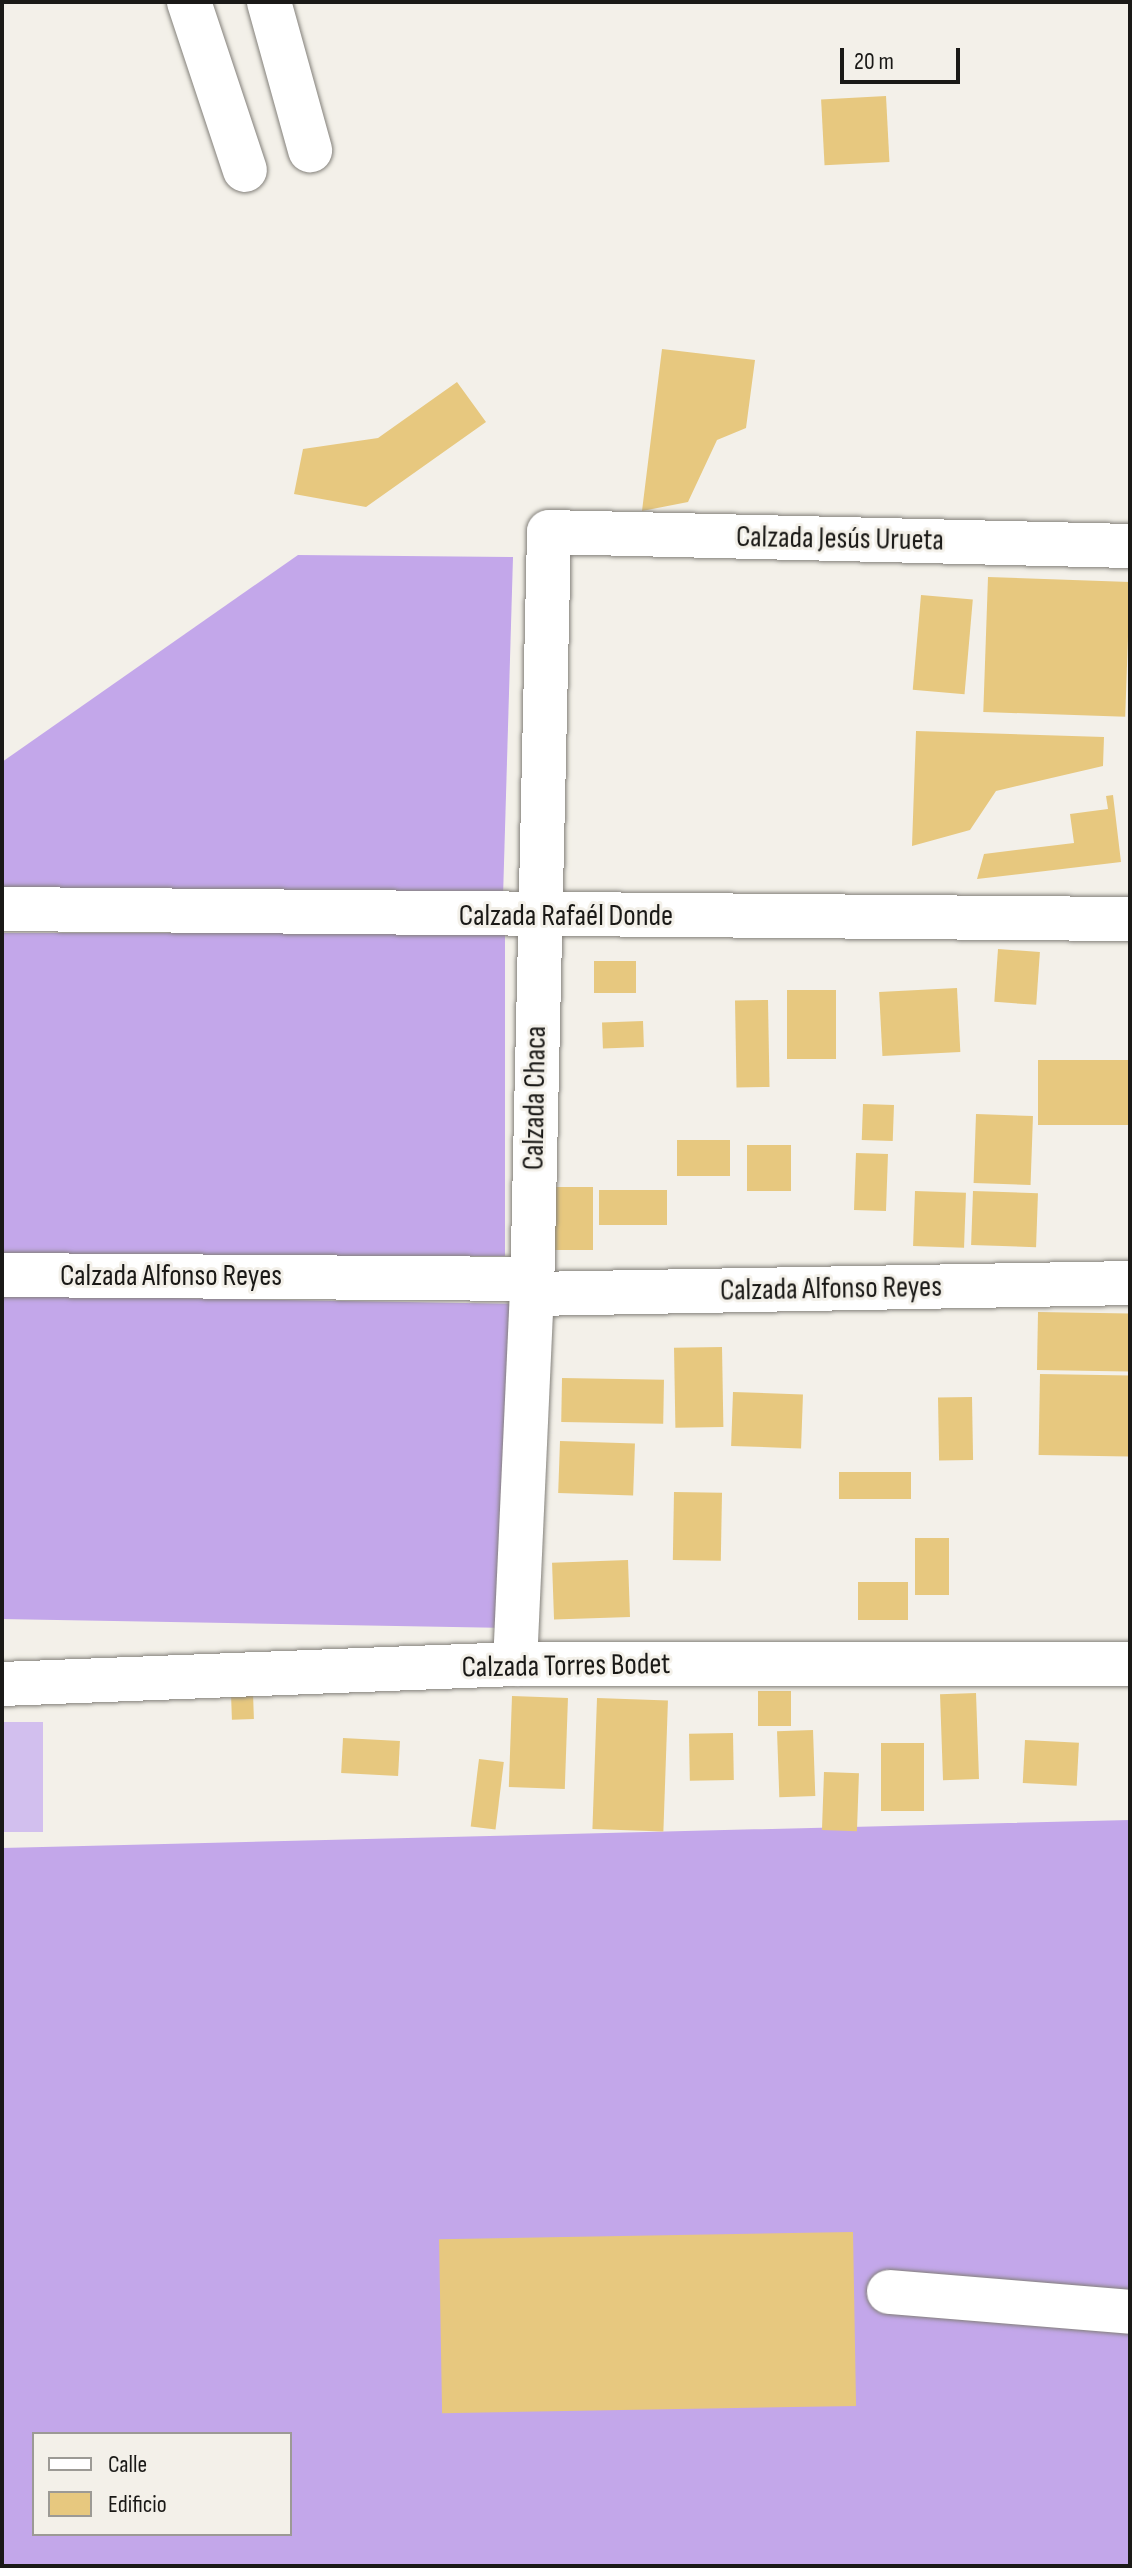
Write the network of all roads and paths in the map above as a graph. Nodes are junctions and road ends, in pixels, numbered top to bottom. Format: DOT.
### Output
graph roads {
  1 [pos="189,2"];
  2 [pos="269,2"];
  3 [pos="310,150"];
  4 [pos="245,170"];
  5 [pos="549,532"];
  6 [pos="1130,546"];
  7 [pos="2,909"];
  8 [pos="537,916"];
  9 [pos="1130,919"];
  10 [pos="2,1275"];
  11 [pos="1130,1283"];
  12 [pos="532,1287"];
  13 [pos="515,1664"];
  14 [pos="1130,1664"];
  15 [pos="2,1684"];
  16 [pos="889,2292"];
  17 [pos="1130,2312"];
  1 -- 4 [label="street"];
  2 -- 3 [label="street"];
  5 -- 6 [label="street, Calzada Jesús Urueta"];
  5 -- 8 [label="street, Calzada Chaca"];
  7 -- 8 [label="street, Calzada Rafaél Donde"];
  8 -- 9 [label="street, Calzada Rafaél Donde"];
  8 -- 12 [label="street, Calzada Chaca"];
  10 -- 12 [label="street, Calzada Alfonso Reyes"];
  11 -- 12 [label="street, Calzada Alfonso Reyes"];
  12 -- 13 [label="street, Calzada Chaca"];
  13 -- 14 [label="street, Calzada Torres Bodet"];
  13 -- 15 [label="street, Calzada Torres Bodet"];
  16 -- 17 [label="street"];
}
